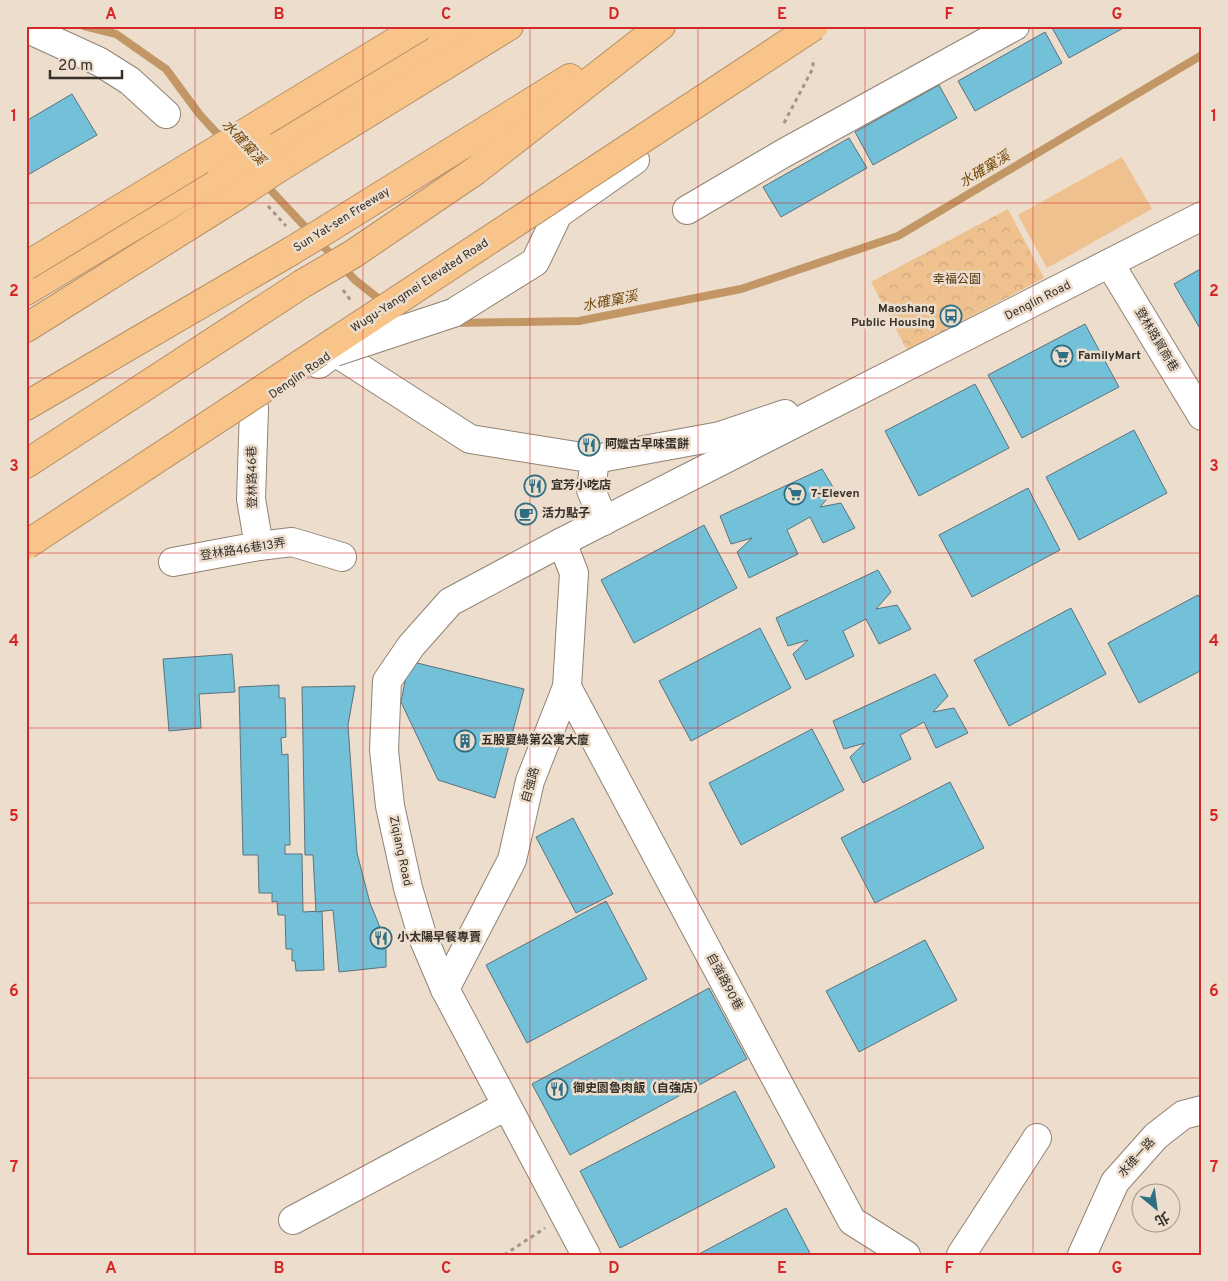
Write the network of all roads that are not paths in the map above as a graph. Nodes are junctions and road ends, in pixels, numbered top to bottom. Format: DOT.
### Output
graph roads {
  1 [pos="421,26"];
  2 [pos="465,26"];
  3 [pos="509,26"];
  4 [pos="653,26"];
  5 [pos="661,26"];
  6 [pos="1015,26"];
  7 [pos="26,28"];
  8 [pos="817,28"];
  9 [pos="166,114"];
  10 [pos="271,158"];
  11 [pos="687,210"];
  12 [pos="1202,216"];
  13 [pos="1110,264"];
  14 [pos="26,266"];
  15 [pos="26,291"];
  16 [pos="26,328"];
  17 [pos="335,352"];
  18 [pos="874,384"];
  19 [pos="26,406"];
  20 [pos="254,408"];
  21 [pos="1202,416"];
  22 [pos="642,451"];
  23 [pos="595,459"];
  24 [pos="26,464"];
  25 [pos="656,494"];
  26 [pos="604,521"];
  27 [pos="562,542"];
  28 [pos="26,545"];
  29 [pos="259,546"];
  30 [pos="342,557"];
  31 [pos="26,559"];
  32 [pos="173,562"];
  33 [pos="567,687"];
  34 [pos="445,989"];
  35 [pos="506,1106"];
  36 [pos="1202,1110"];
  37 [pos="1037,1138"];
  38 [pos="293,1220"];
  39 [pos="586,1255"];
  40 [pos="906,1255"];
  41 [pos="961,1255"];
  42 [pos="1082,1255"];
  1 -- 14 [label="highway, bridge"];
  2 -- 10 [label="highway"];
  3 -- 10 [label="highway"];
  4 -- 19 [label="highway, Sun Yat-sen Freeway, bridge"];
  5 -- 24 [label="highway, bridge"];
  6 -- 11 [label="street"];
  7 -- 9 [label="street"];
  8 -- 17 [label="street, bridge"];
  8 -- 28 [label="highway, Wugu-Yangmei Elevated Road, bridge"];
  10 -- 15 [label="highway, bridge"];
  10 -- 16 [label="highway, bridge"];
  12 -- 13 [label="street, Denglin Road"];
  13 -- 18 [label="street, Denglin Road"];
  13 -- 21 [label="street, 登林路貿商巷"];
  17 -- 20 [label="street, Denglin Road"];
  17 -- 23 [label="street, Denglin Road"];
  18 -- 22 [label="street, Denglin Road"];
  18 -- 25 [label="street, Denglin Road"];
  20 -- 29 [label="street, 登林路46巷"];
  20 -- 31 [label="street, Denglin Road"];
  22 -- 23 [label="street, Denglin Road"];
  22 -- 25 [label="street"];
  23 -- 26 [label="street"];
  25 -- 26 [label="street, Denglin Road"];
  26 -- 27 [label="street, Ziqiang Road"];
  27 -- 33 [label="street, 自強路"];
  27 -- 34 [label="street, Ziqiang Road"];
  29 -- 30 [label="street, 登林路46巷13弄"];
  29 -- 32 [label="street, 登林路46巷13弄"];
  33 -- 34 [label="street, 自強路"];
  33 -- 40 [label="street, 自強路90巷"];
  34 -- 35 [label="street, Ziqiang Road"];
  35 -- 38 [label="street"];
  35 -- 39 [label="street, Ziqiang Road"];
  36 -- 42 [label="street, 水碓一路"];
  37 -- 41 [label="street"];
}
